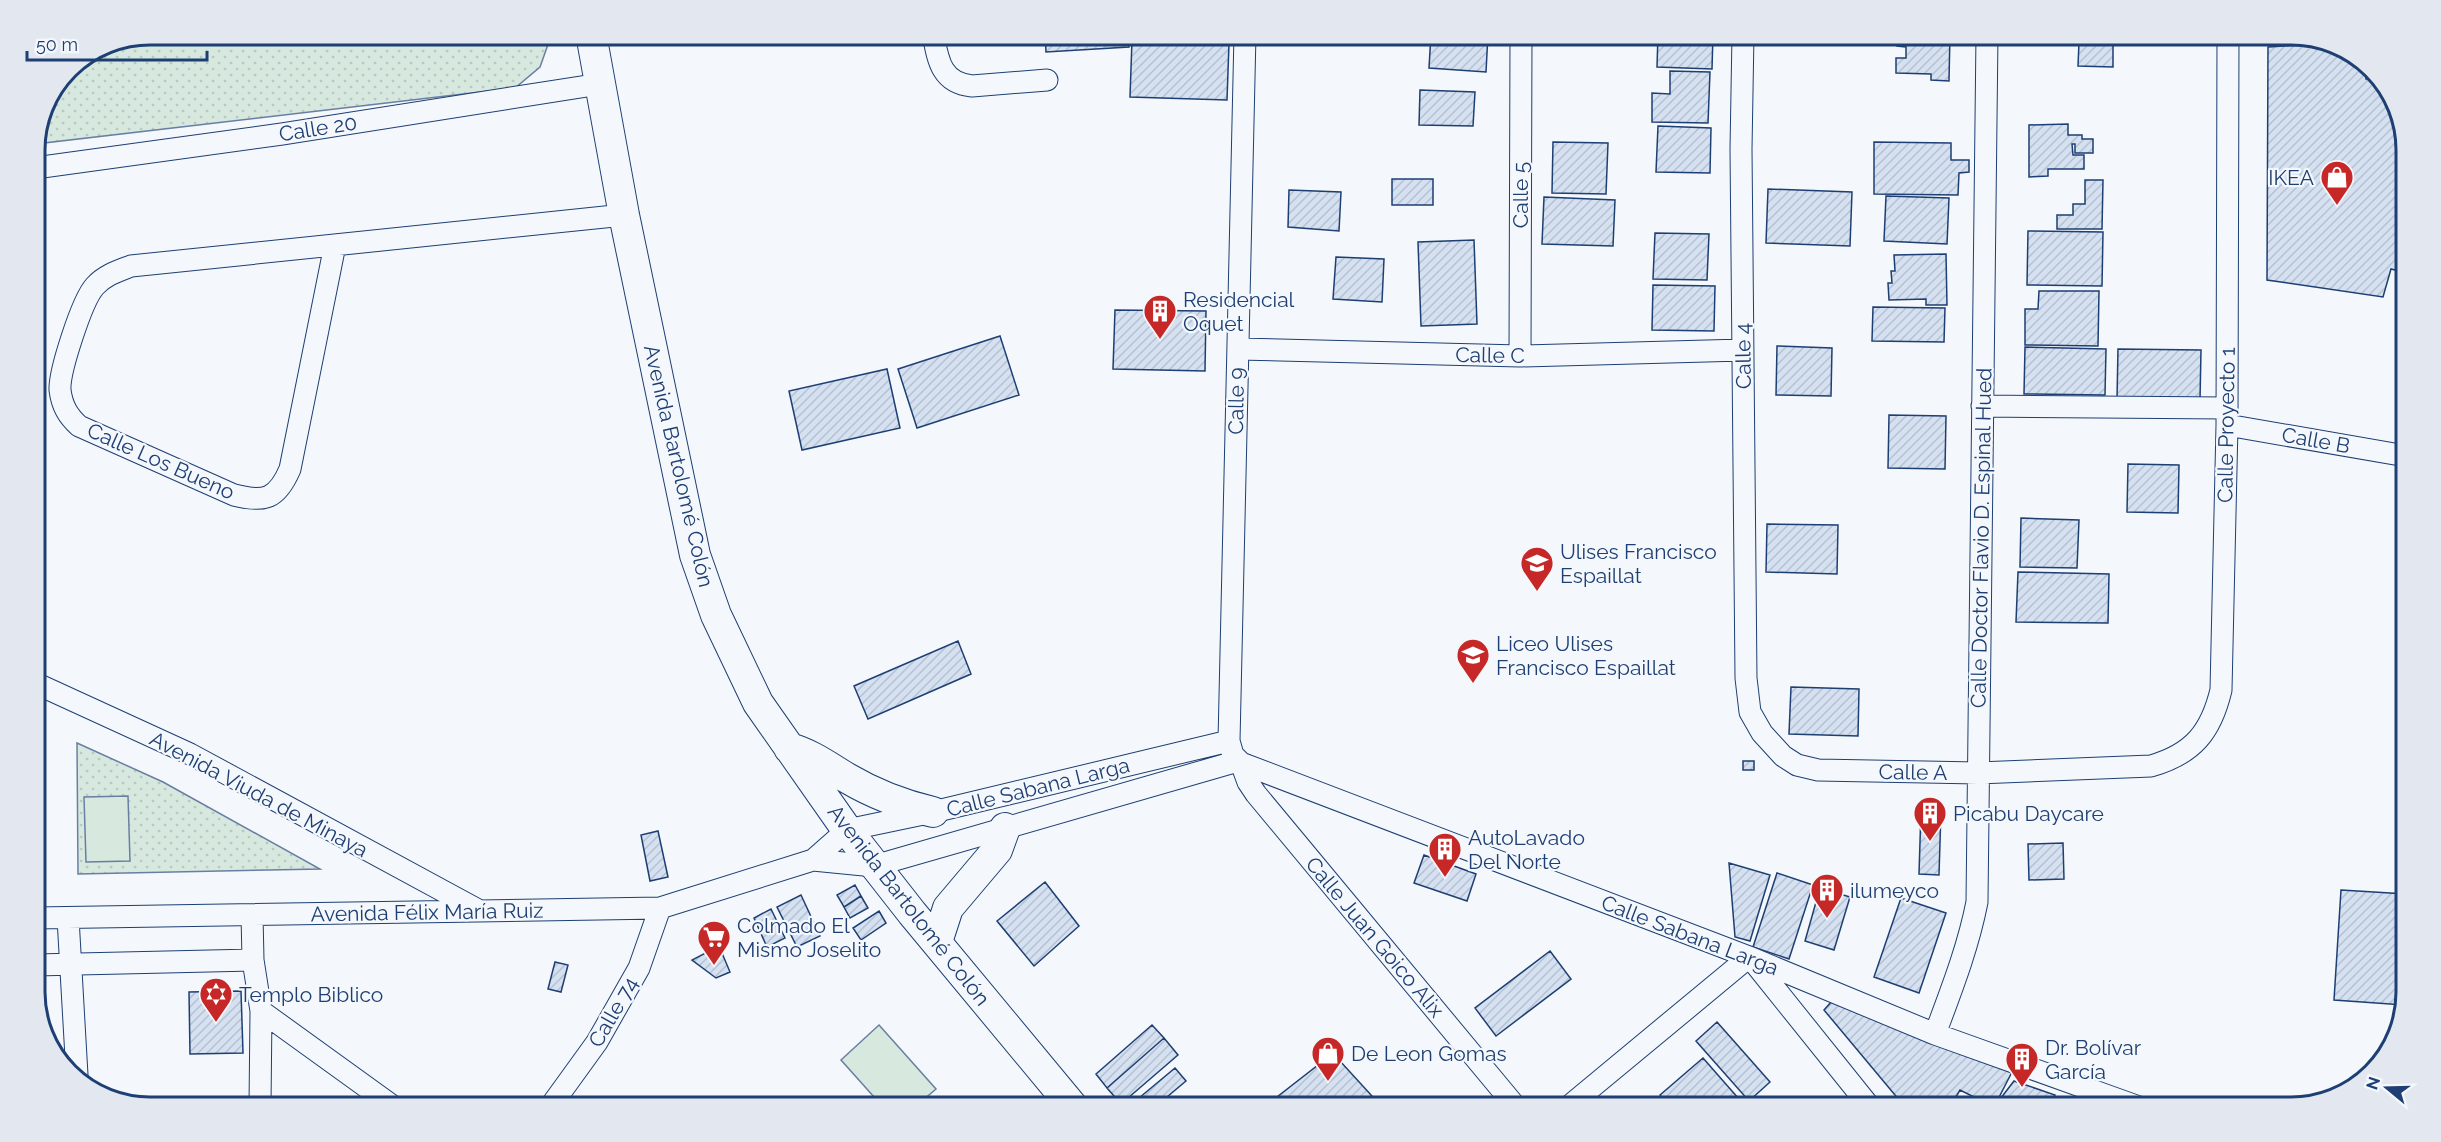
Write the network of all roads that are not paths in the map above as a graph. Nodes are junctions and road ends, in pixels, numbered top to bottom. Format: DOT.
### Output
graph roads {
  1 [pos="593,45"];
  2 [pos="935,45"];
  3 [pos="1245,45"];
  4 [pos="1521,45"];
  5 [pos="1743,45"];
  6 [pos="1987,45"];
  7 [pos="2228,45"];
  8 [pos="1047,80"];
  9 [pos="600,84"];
  10 [pos="45,167"];
  11 [pos="624,215"];
  12 [pos="335,245"];
  13 [pos="1238,350"];
  14 [pos="1743,350"];
  15 [pos="1520,356"];
  16 [pos="1982,406"];
  17 [pos="2227,416"];
  18 [pos="2396,454"];
  19 [pos="1746,678"];
  20 [pos="45,688"];
  21 [pos="1229,741"];
  22 [pos="789,748"];
  23 [pos="1239,762"];
  24 [pos="2136,767"];
  25 [pos="1978,773"];
  26 [pos="933,812"];
  27 [pos="1005,828"];
  28 [pos="847,830"];
  29 [pos="813,860"];
  30 [pos="874,866"];
  31 [pos="660,908"];
  32 [pos="481,911"];
  33 [pos="252,915"];
  34 [pos="45,918"];
  35 [pos="68,918"];
  36 [pos="937,942"];
  37 [pos="1749,957"];
  38 [pos="253,960"];
  39 [pos="73,964"];
  40 [pos="45,965"];
  41 [pos="261,1011"];
  42 [pos="1935,1034"];
  43 [pos="77,1067"];
  44 [pos="260,1097"];
  45 [pos="380,1097"];
  46 [pos="557,1097"];
  47 [pos="1066,1097"];
  48 [pos="1508,1097"];
  49 [pos="1580,1097"];
  50 [pos="1862,1097"];
  51 [pos="2111,1097"];
  1 -- 9 [label="main road, Avenida Bartolomé Colón"];
  2 -- 8 [label="street"];
  3 -- 13 [label="street, Calle 9"];
  4 -- 15 [label="street, Calle 5"];
  5 -- 14 [label="street, Calle 4"];
  6 -- 16 [label="street, Calle Doctor Flavio D. Espinal Hued"];
  7 -- 17 [label="street, Calle Proyecto 1"];
  9 -- 10 [label="street, Calle 20"];
  9 -- 11 [label="main road, Avenida Bartolomé Colón"];
  11 -- 12 [label="street, Calle Los Bueno"];
  11 -- 22 [label="main road, Avenida Bartolomé Colón"];
  12 -- 12 [label="street, Calle Los Bueno"];
  13 -- 15 [label="street, Calle C"];
  13 -- 21 [label="street, Calle 9"];
  14 -- 15 [label="street, Calle C"];
  14 -- 19 [label="street, Calle 4"];
  16 -- 17 [label="street, Calle B"];
  16 -- 25 [label="street, Calle Doctor Flavio D. Espinal Hued"];
  17 -- 18 [label="street, Calle B"];
  17 -- 24 [label="street, Calle Proyecto 1"];
  19 -- 25 [label="street, Calle A"];
  20 -- 32 [label="street, Avenida Viuda de Minaya"];
  21 -- 23 [label="street, Calle 9"];
  21 -- 26 [label="street, Calle Sabana Larga"];
  22 -- 26 [label="main road"];
  22 -- 28 [label="main road, Avenida Bartolomé Colón"];
  23 -- 27 [label="street, Calle Sabana Larga"];
  23 -- 37 [label="street, Calle Sabana Larga"];
  23 -- 48 [label="street, Calle Juan Goico Alix"];
  24 -- 25 [label="street, Calle A"];
  25 -- 42 [label="street, Calle Doctor Flavio D. Espinal Hued"];
  26 -- 28 [label="street, Calle Sabana Larga"];
  27 -- 30 [label="street, Calle Sabana Larga"];
  27 -- 36 [label="main road"];
  28 -- 29 [label="street, Avenida Félix María Ruiz"];
  28 -- 30 [label="main road, Avenida Bartolomé Colón"];
  29 -- 30 [label="street, Avenida Félix María Ruiz"];
  29 -- 31 [label="street, Avenida Félix María Ruiz"];
  30 -- 36 [label="main road, Avenida Bartolomé Colón"];
  31 -- 32 [label="street, Avenida Félix María Ruiz"];
  31 -- 46 [label="street, Calle 74"];
  32 -- 33 [label="street, Avenida Félix María Ruiz"];
  33 -- 35 [label="street, Avenida Félix María Ruiz"];
  33 -- 38 [label="street"];
  34 -- 35 [label="street, Avenida Félix María Ruiz"];
  35 -- 39 [label="street"];
  36 -- 47 [label="main road, Avenida Bartolomé Colón"];
  37 -- 42 [label="street, Calle Sabana Larga"];
  37 -- 49 [label="street"];
  37 -- 50 [label="street"];
  38 -- 39 [label="street"];
  38 -- 41 [label="street"];
  39 -- 40 [label="street"];
  39 -- 43 [label="street"];
  41 -- 44 [label="street"];
  41 -- 45 [label="street"];
  42 -- 51 [label="street, Calle Sabana Larga"];
}
